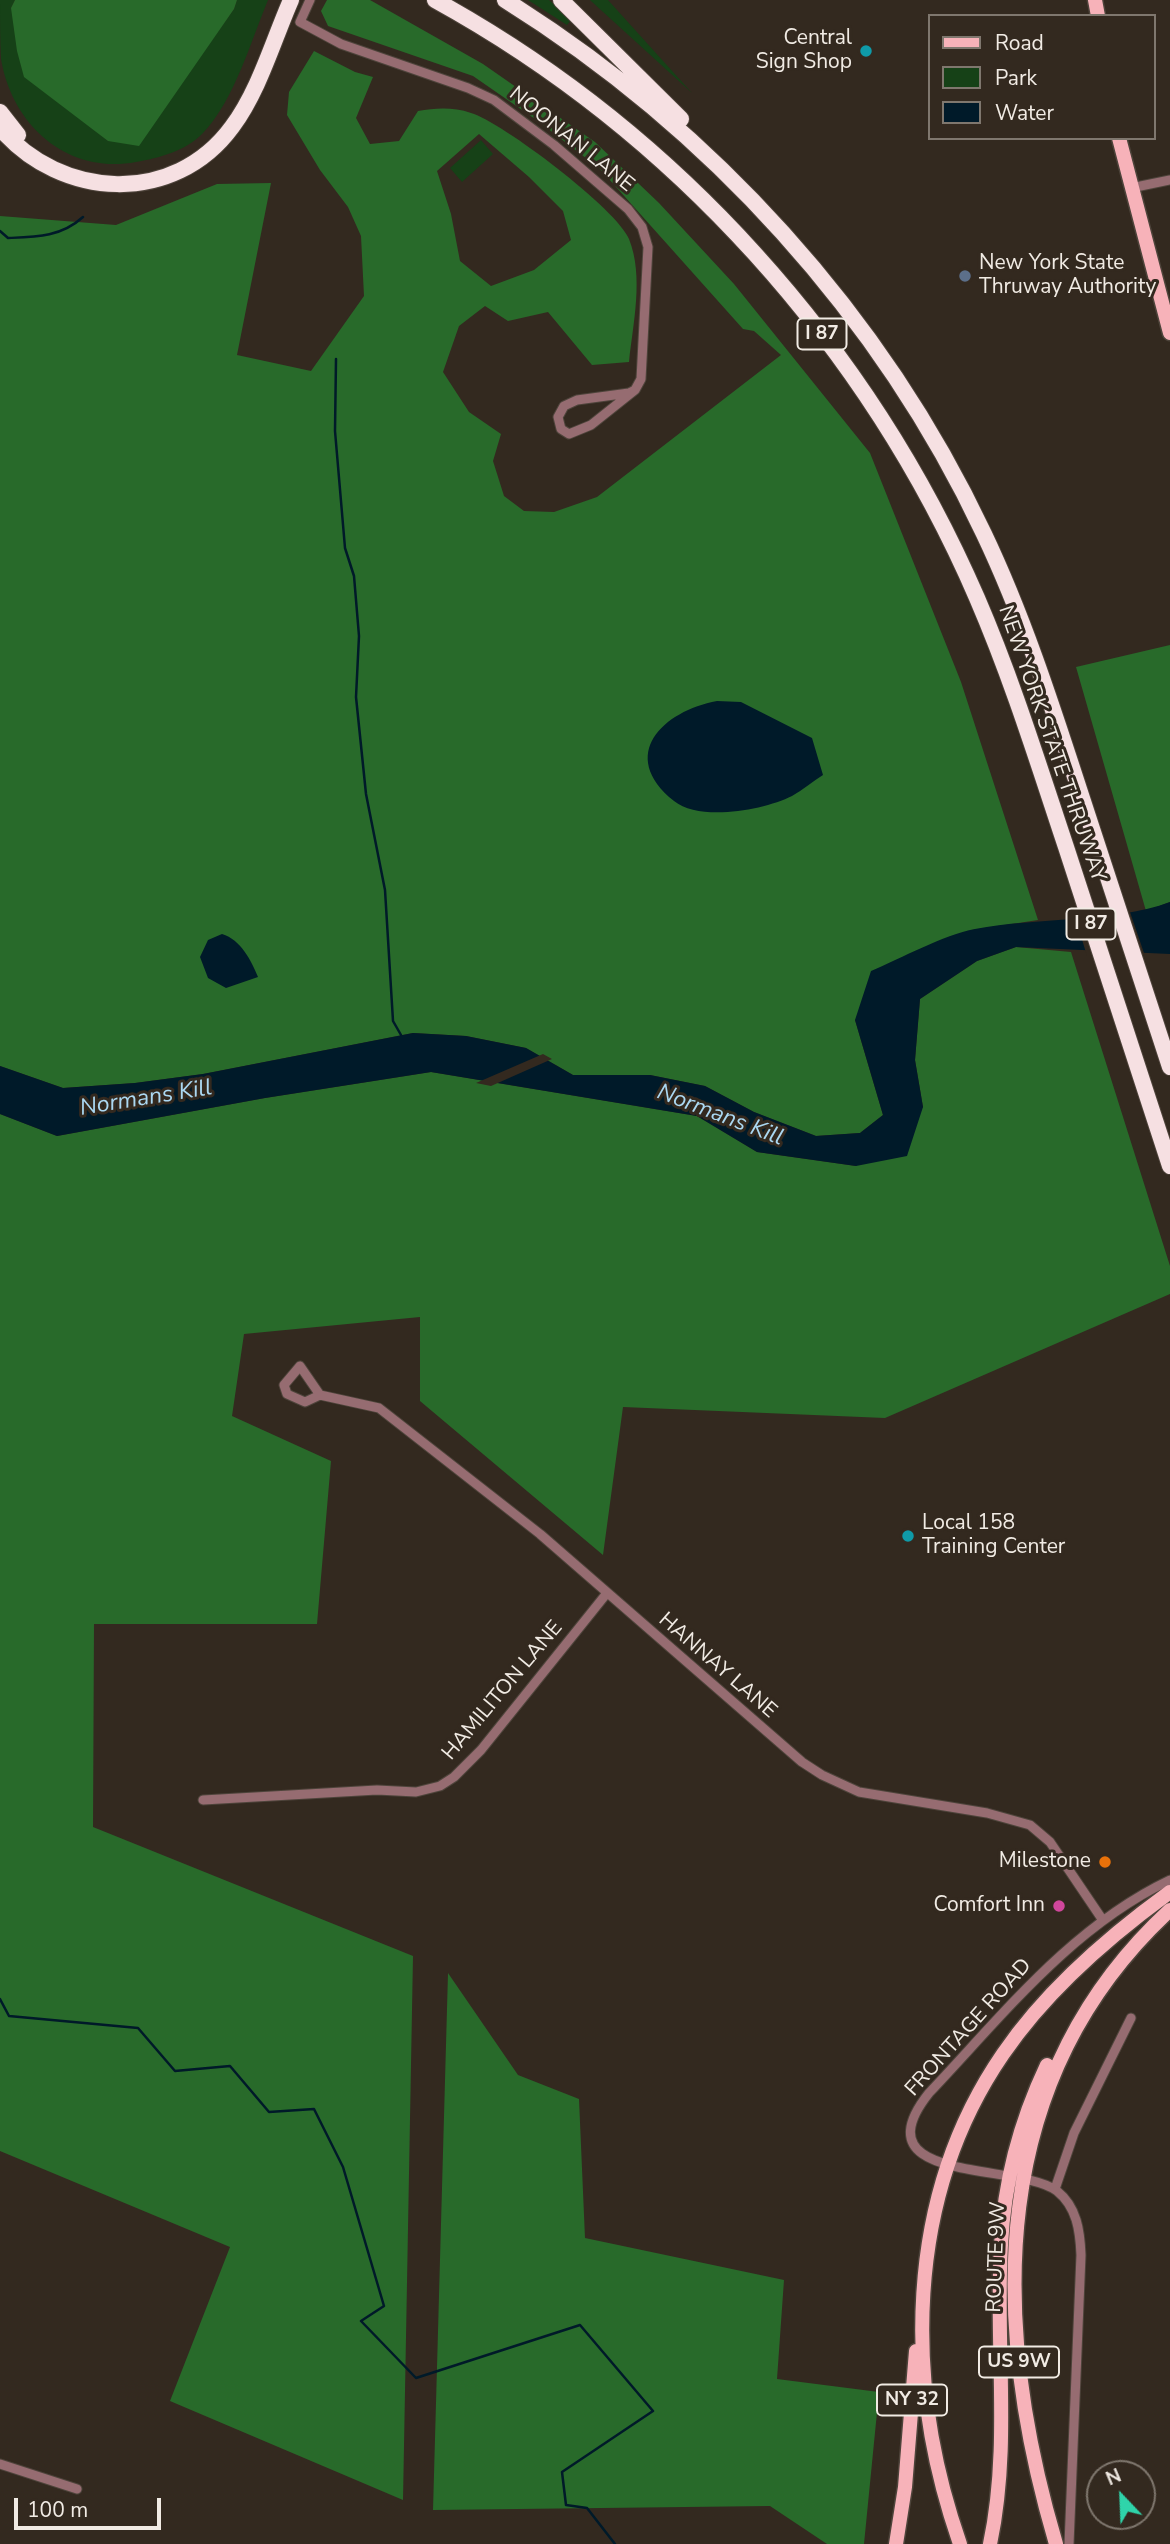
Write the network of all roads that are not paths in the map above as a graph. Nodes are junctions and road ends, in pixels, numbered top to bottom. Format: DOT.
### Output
graph roads {
  1 [pos="282,0"];
  2 [pos="291,0"];
  3 [pos="310,0"];
  4 [pos="435,0"];
  5 [pos="505,0"];
  6 [pos="561,0"];
  7 [pos="0,112"];
  8 [pos="0,128"];
  9 [pos="1119,140"];
  10 [pos="1170,180"];
  11 [pos="741,188"];
  12 [pos="1131,188"];
  13 [pos="1170,333"];
  14 [pos="635,390"];
  15 [pos="1169,1063"];
  16 [pos="1170,1166"];
  17 [pos="320,1395"];
  18 [pos="607,1593"];
  19 [pos="203,1800"];
  20 [pos="1170,1880"];
  21 [pos="1170,1892"];
  22 [pos="1170,1910"];
  23 [pos="1102,1919"];
  24 [pos="1131,2018"];
  25 [pos="946,2165"];
  26 [pos="1016,2177"];
  27 [pos="1055,2189"];
  28 [pos="922,2314"];
  29 [pos="0,2464"];
  30 [pos="78,2489"];
  31 [pos="896,2544"];
  32 [pos="960,2544"];
  33 [pos="990,2544"];
  34 [pos="1056,2544"];
  35 [pos="1069,2544"];
  1 -- 7 [label="highway"];
  2 -- 8 [label="highway"];
  3 -- 14 [label="street, NOONAN LANE"];
  4 -- 16 [label="highway, NEW YORK STATE THRUWAY / I 87"];
  5 -- 11 [label="highway, NEW YORK STATE THRUWAY / I 87"];
  6 -- 11 [label="highway"];
  9 -- 12 [label="main road"];
  10 -- 12 [label="street"];
  11 -- 15 [label="highway, NEW YORK STATE THRUWAY / I 87"];
  12 -- 13 [label="main road"];
  14 -- 14 [label="street"];
  17 -- 18 [label="street, HANNAY LANE"];
  18 -- 19 [label="street, HAMILITON LANE"];
  18 -- 23 [label="street, HANNAY LANE"];
  20 -- 23 [label="street, FRONTAGE ROAD"];
  21 -- 25 [label="main road"];
  22 -- 26 [label="main road, US 9W"];
  23 -- 25 [label="street, FRONTAGE ROAD"];
  24 -- 27 [label="street"];
  25 -- 26 [label="street, FRONTAGE ROAD"];
  25 -- 28 [label="main road"];
  26 -- 27 [label="street, FRONTAGE ROAD"];
  26 -- 33 [label="main road"];
  26 -- 34 [label="main road, ROUTE 9W / US 9W"];
  27 -- 35 [label="street"];
  28 -- 31 [label="main road, NY 32"];
  28 -- 32 [label="main road"];
  29 -- 30 [label="street"];
}
